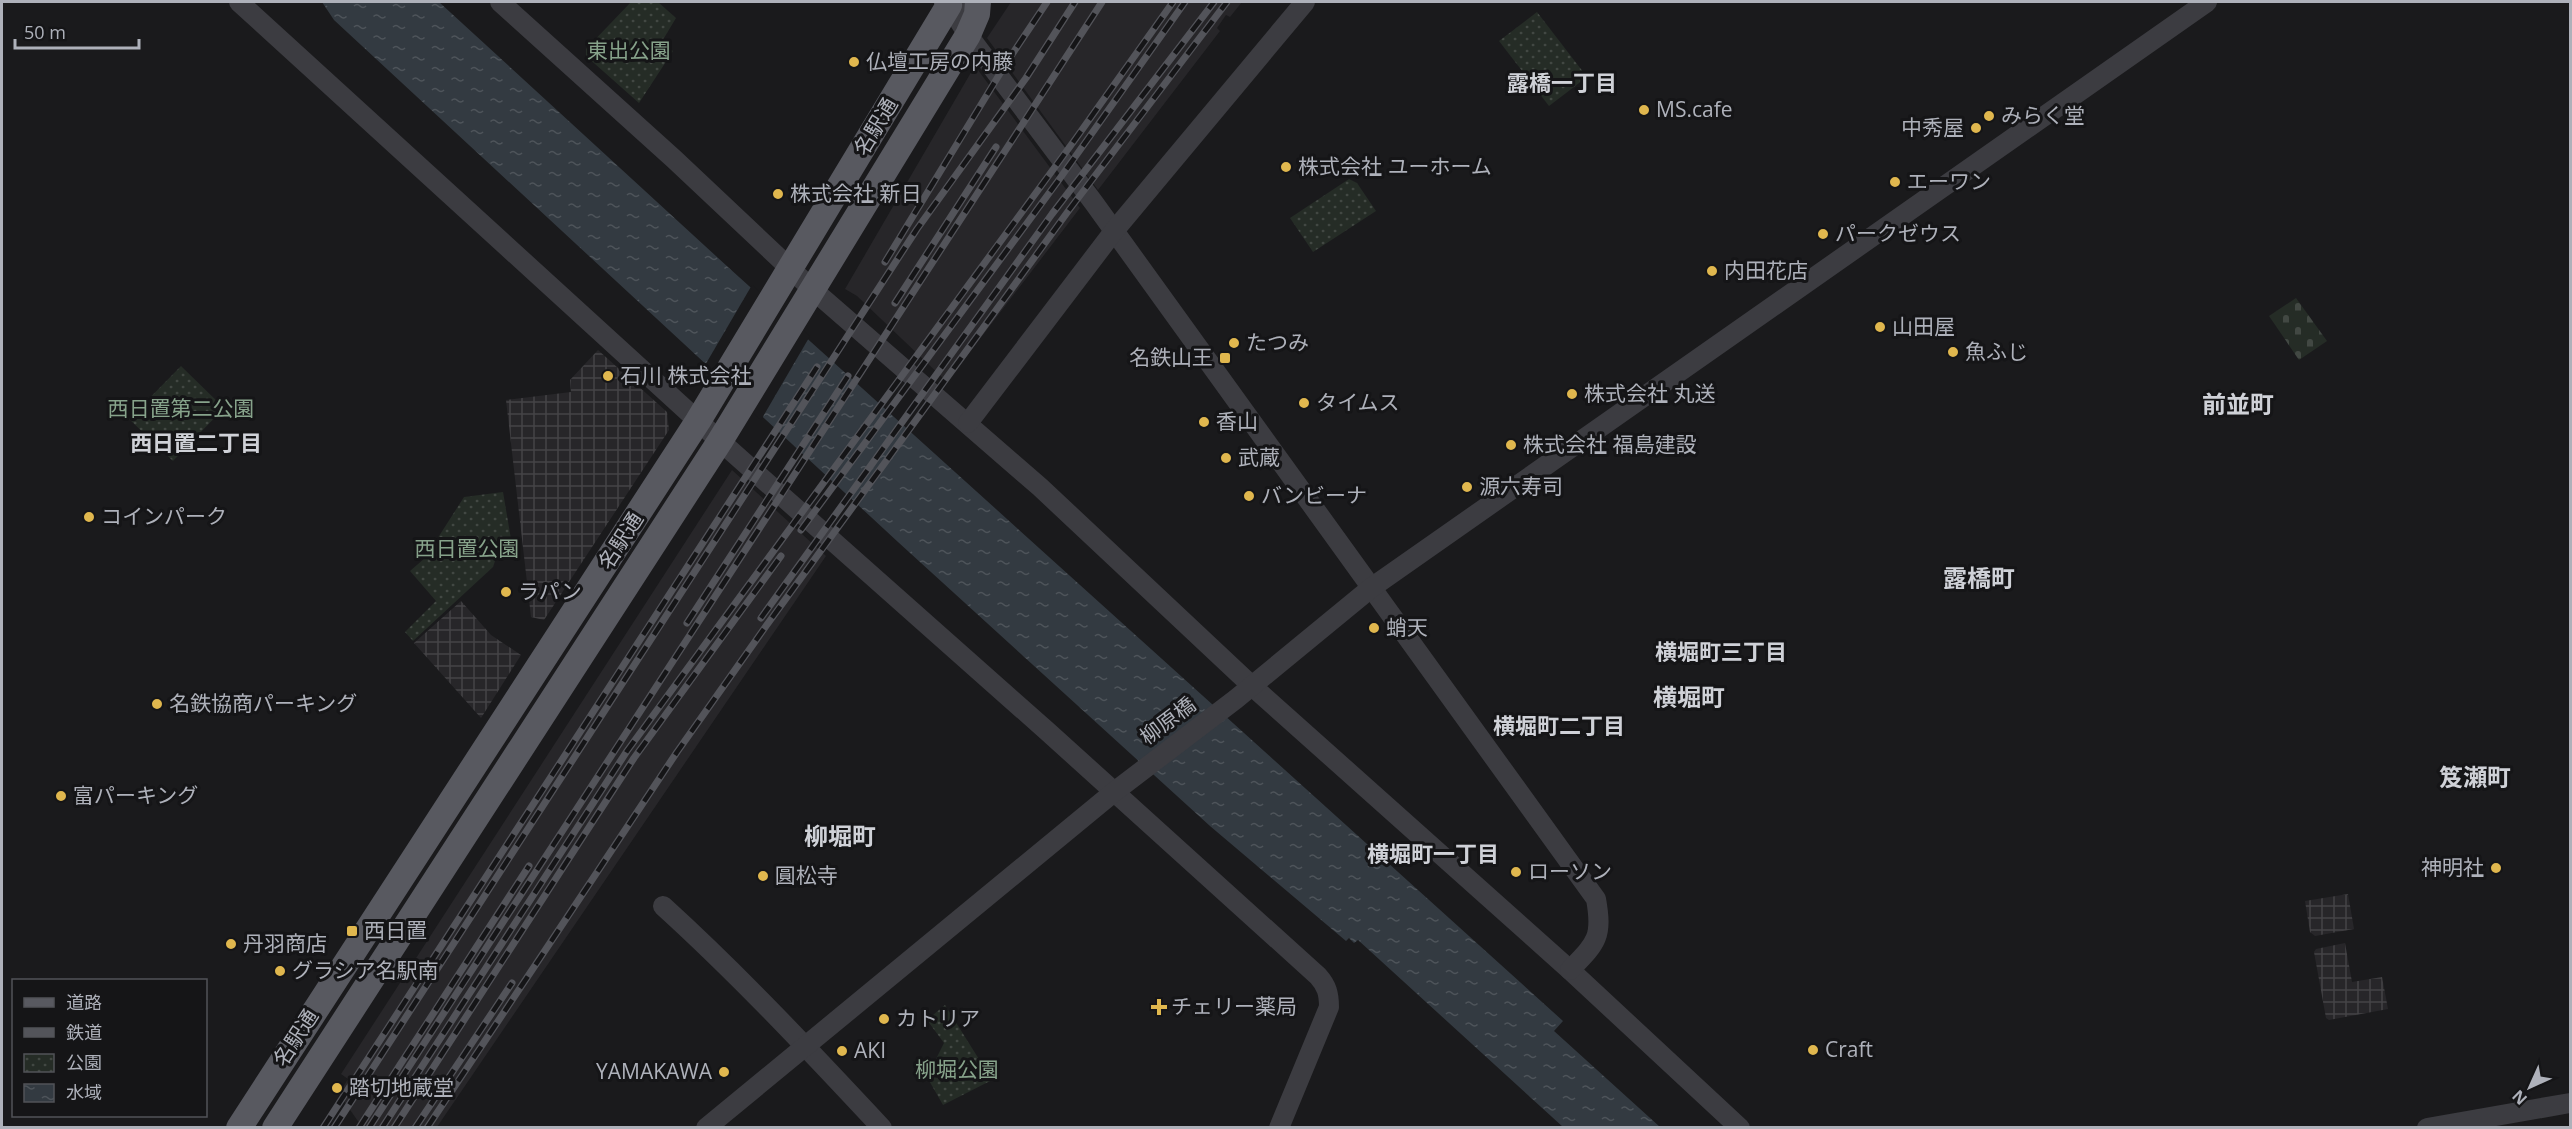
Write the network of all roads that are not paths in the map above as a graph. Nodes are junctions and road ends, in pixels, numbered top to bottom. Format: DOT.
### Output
graph roads {
  1 [pos="239,2"];
  2 [pos="500,2"];
  3 [pos="978,2"];
  4 [pos="1305,2"];
  5 [pos="2207,2"];
  6 [pos="953,3"];
  7 [pos="968,35"];
  8 [pos="1114,231"];
  9 [pos="789,268"];
  10 [pos="812,289"];
  11 [pos="698,421"];
  12 [pos="968,423"];
  13 [pos="720,441"];
  14 [pos="1371,588"];
  15 [pos="1252,686"];
  16 [pos="1114,792"];
  17 [pos="663,906"];
  18 [pos="1569,970"];
  19 [pos="806,1046"];
  20 [pos="2571,1103"];
  21 [pos="239,1128"];
  22 [pos="274,1128"];
  23 [pos="706,1128"];
  24 [pos="882,1128"];
  25 [pos="1279,1128"];
  26 [pos="1740,1128"];
  27 [pos="2427,1128"];
  1 -- 11 [label="street"];
  2 -- 9 [label="street"];
  3 -- 7 [label="main road, 名駅通"];
  4 -- 8 [label="street"];
  5 -- 14 [label="street, 柳原橋"];
  6 -- 7 [label="street"];
  6 -- 9 [label="main road, 名駅通"];
  7 -- 8 [label="street"];
  7 -- 10 [label="main road, 名駅通"];
  8 -- 12 [label="street"];
  8 -- 14 [label="street"];
  9 -- 10 [label="street"];
  9 -- 11 [label="main road, 名駅通"];
  10 -- 12 [label="street"];
  10 -- 13 [label="main road, 名駅通"];
  11 -- 13 [label="street"];
  11 -- 21 [label="main road, 名駅通"];
  12 -- 15 [label="street"];
  13 -- 16 [label="street"];
  13 -- 22 [label="main road, 名駅通"];
  14 -- 15 [label="street, 柳原橋"];
  14 -- 18 [label="street"];
  15 -- 16 [label="street, 柳原橋"];
  15 -- 18 [label="street"];
  16 -- 19 [label="street, 柳原橋"];
  16 -- 25 [label="street"];
  17 -- 19 [label="street"];
  18 -- 26 [label="street"];
  19 -- 23 [label="street, 柳原橋"];
  19 -- 24 [label="street"];
  20 -- 27 [label="street"];
}
